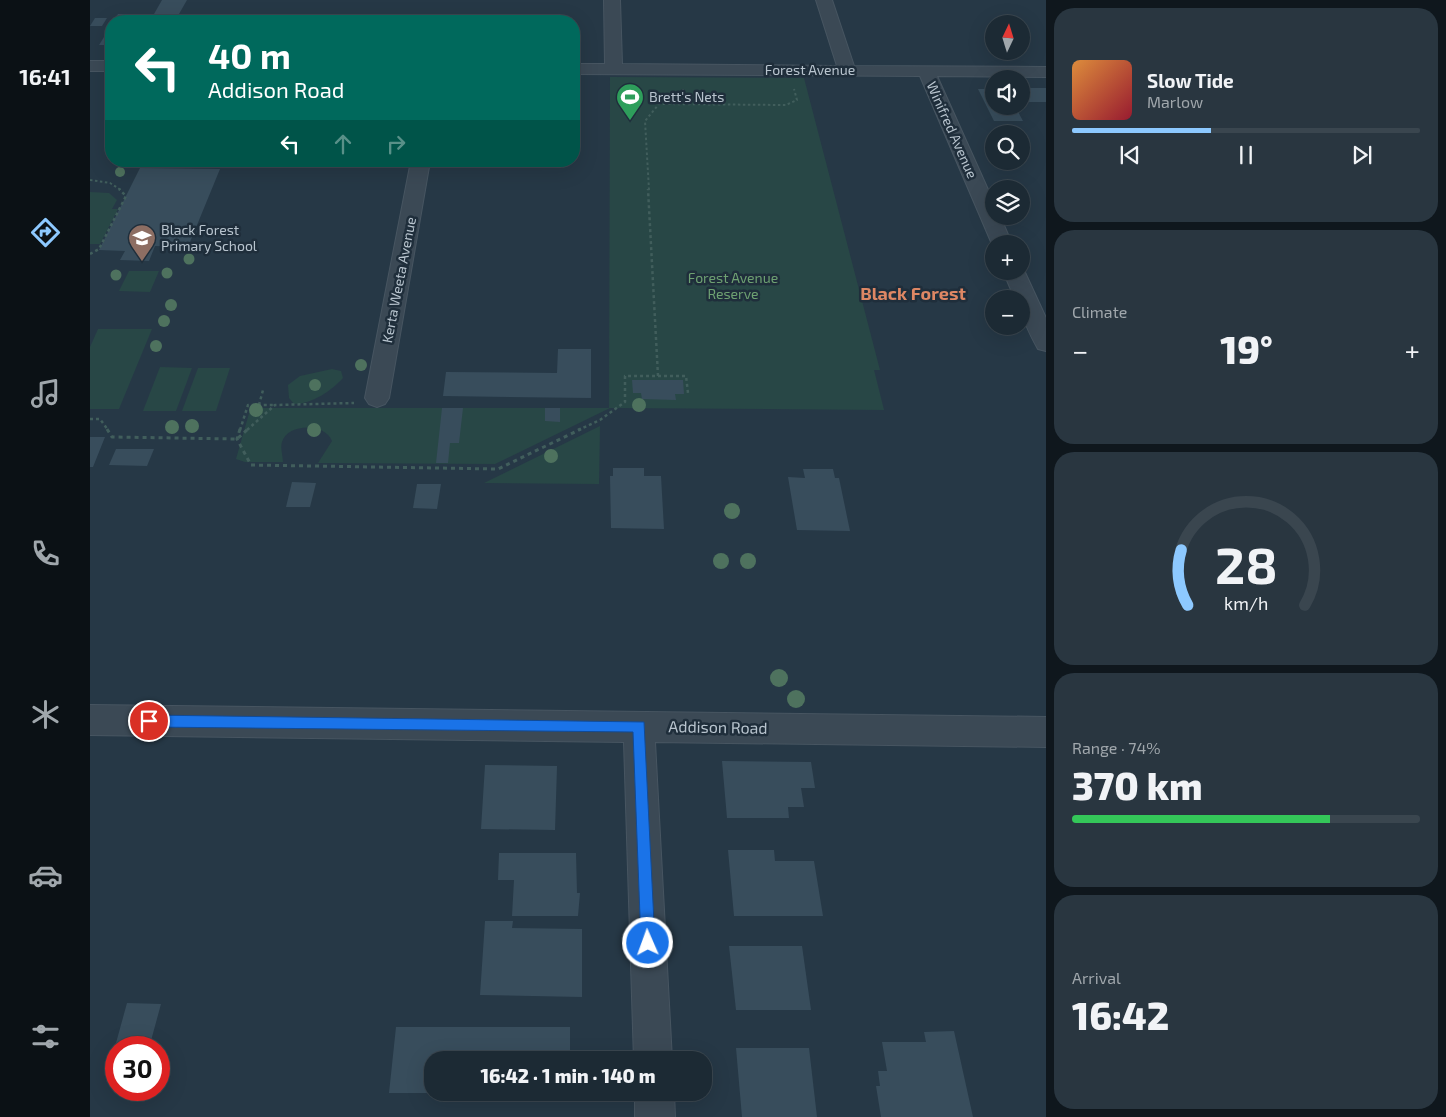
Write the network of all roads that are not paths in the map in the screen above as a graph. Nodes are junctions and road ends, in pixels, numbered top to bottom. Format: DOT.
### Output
graph roads {
  1 [pos="612,0"];
  2 [pos="824,0"];
  3 [pos="90,66"];
  4 [pos="105,66"];
  5 [pos="580,69"];
  6 [pos="614,69"];
  7 [pos="847,70"];
  8 [pos="926,71"];
  9 [pos="1046,72"];
  10 [pos="420,167"];
  11 [pos="998,235"];
  12 [pos="1021,280"];
  13 [pos="1036,301"];
  14 [pos="1046,343"];
  15 [pos="377,398"];
  16 [pos="90,720"];
  17 [pos="639,726"];
  18 [pos="1046,732"];
  19 [pos="653,1051"];
  20 [pos="654,1101"];
  21 [pos="655,1117"];
  1 -- 6 [label="street"];
  2 -- 7 [label="street"];
  3 -- 4 [label="street"];
  5 -- 6 [label="street, Forest Avenue"];
  6 -- 7 [label="street, Forest Avenue"];
  7 -- 8 [label="street, Forest Avenue"];
  8 -- 9 [label="street, Forest Avenue"];
  8 -- 11 [label="street, Winifred Avenue"];
  10 -- 15 [label="street, Kerta Weeta Avenue"];
  12 -- 13 [label="street"];
  13 -- 14 [label="street"];
  16 -- 17 [label="street, Addison Road"];
  17 -- 18 [label="street, Addison Road"];
  17 -- 19 [label="street"];
  20 -- 21 [label="street"];
}
